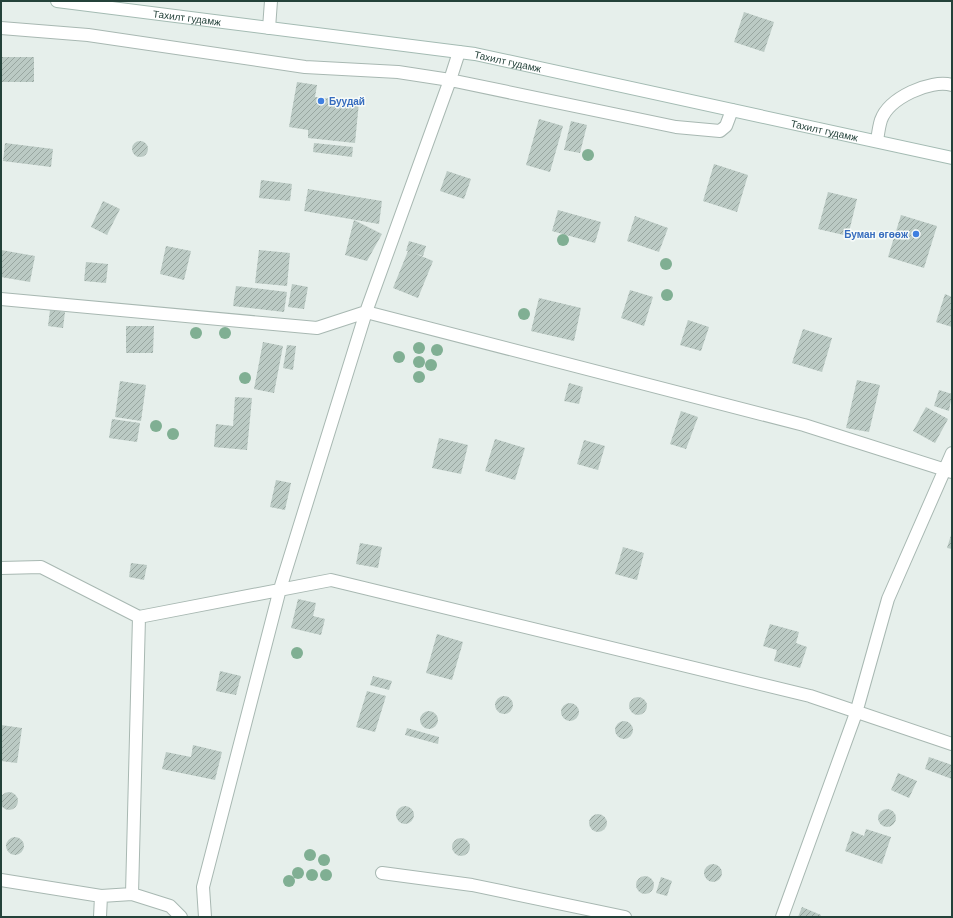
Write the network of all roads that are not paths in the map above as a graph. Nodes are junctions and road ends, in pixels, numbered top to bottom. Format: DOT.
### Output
graph roads {
  1 [pos="57,1"];
  2 [pos="271,1"];
  3 [pos="1,28"];
  4 [pos="269,28"];
  5 [pos="459,52"];
  6 [pos="450,80"];
  7 [pos="952,85"];
  8 [pos="732,110"];
  9 [pos="877,141"];
  10 [pos="952,158"];
  11 [pos="1,299"];
  12 [pos="366,312"];
  13 [pos="952,453"];
  14 [pos="949,470"];
  15 [pos="1,568"];
  16 [pos="280,589"];
  17 [pos="139,617"];
  18 [pos="856,713"];
  19 [pos="952,744"];
  20 [pos="382,872"];
  21 [pos="1,880"];
  22 [pos="132,894"];
  23 [pos="101,896"];
  24 [pos="100,917"];
  25 [pos="181,917"];
  26 [pos="205,917"];
  27 [pos="625,917"];
  28 [pos="782,917"];
  1 -- 4 [label="street, Тахилт гудамж"];
  2 -- 4 [label="street"];
  3 -- 6 [label="street"];
  4 -- 5 [label="street, Тахилт гудамж"];
  5 -- 6 [label="street"];
  5 -- 8 [label="street, Тахилт гудамж"];
  6 -- 8 [label="street"];
  6 -- 12 [label="street"];
  7 -- 9 [label="street"];
  8 -- 9 [label="street, Тахилт гудамж"];
  9 -- 10 [label="street, Тахилт гудамж"];
  11 -- 12 [label="street"];
  12 -- 14 [label="street"];
  12 -- 16 [label="street"];
  13 -- 14 [label="street"];
  14 -- 18 [label="street"];
  15 -- 17 [label="street"];
  16 -- 17 [label="street"];
  16 -- 18 [label="street"];
  16 -- 26 [label="street"];
  17 -- 22 [label="street"];
  18 -- 19 [label="street"];
  18 -- 28 [label="street"];
  20 -- 27 [label="street"];
  21 -- 23 [label="street"];
  22 -- 23 [label="street"];
  22 -- 25 [label="street"];
  23 -- 24 [label="street"];
}
